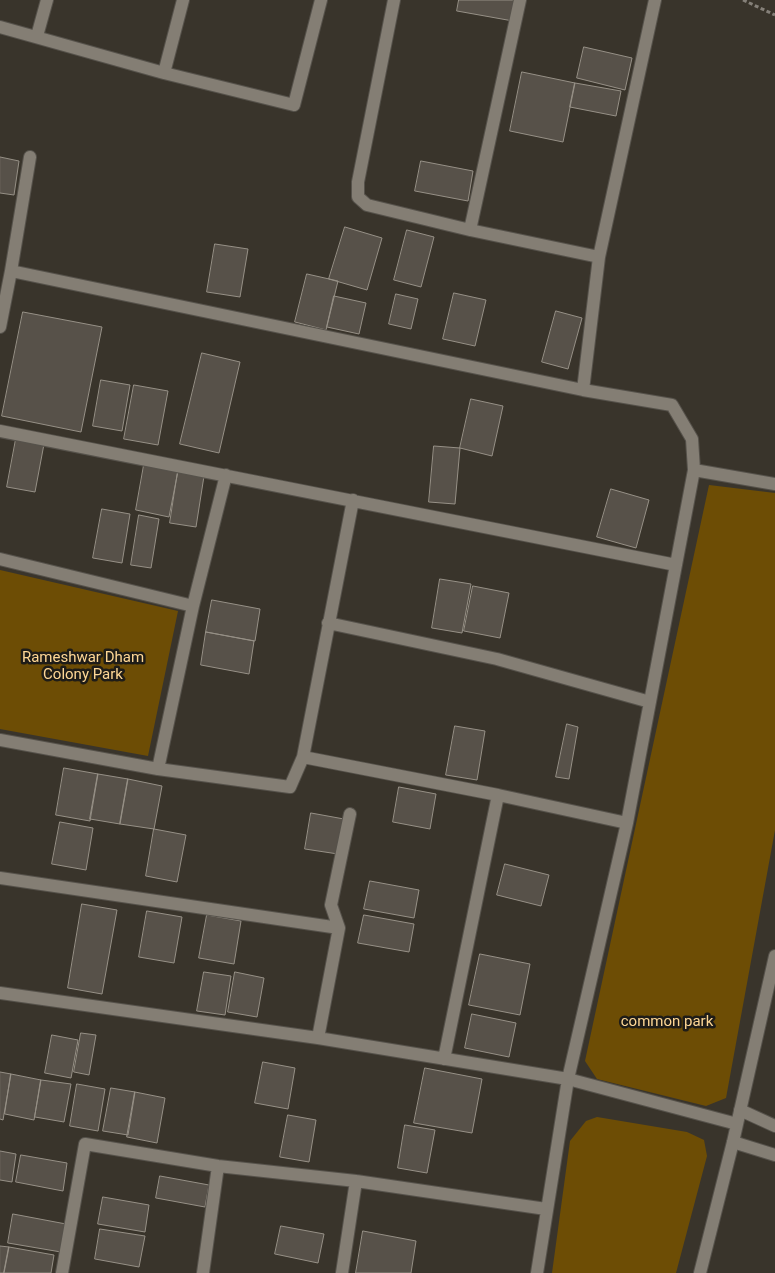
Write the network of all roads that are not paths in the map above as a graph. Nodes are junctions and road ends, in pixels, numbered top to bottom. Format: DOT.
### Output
graph roads {
  1 [pos="47,0"];
  2 [pos="183,0"];
  3 [pos="321,0"];
  4 [pos="394,0"];
  5 [pos="520,0"];
  6 [pos="655,0"];
  7 [pos="0,27"];
  8 [pos="37,36"];
  9 [pos="164,73"];
  10 [pos="30,157"];
  11 [pos="470,230"];
  12 [pos="599,257"];
  13 [pos="11,271"];
  14 [pos="0,327"];
  15 [pos="583,390"];
  16 [pos="0,431"];
  17 [pos="694,470"];
  18 [pos="226,476"];
  19 [pos="775,484"];
  20 [pos="353,500"];
  21 [pos="0,559"];
  22 [pos="676,565"];
  23 [pos="193,606"];
  24 [pos="328,623"];
  25 [pos="650,702"];
  26 [pos="0,740"];
  27 [pos="303,757"];
  28 [pos="158,769"];
  29 [pos="498,795"];
  30 [pos="350,814"];
  31 [pos="627,823"];
  32 [pos="0,878"];
  33 [pos="339,928"];
  34 [pos="775,956"];
  35 [pos="0,993"];
  36 [pos="318,1038"];
  37 [pos="444,1059"];
  38 [pos="568,1079"];
  39 [pos="740,1110"];
  40 [pos="737,1124"];
  41 [pos="775,1126"];
  42 [pos="734,1142"];
  43 [pos="775,1155"];
  44 [pos="218,1166"];
  45 [pos="356,1181"];
  46 [pos="546,1209"];
  47 [pos="62,1273"];
  48 [pos="203,1273"];
  49 [pos="342,1273"];
  50 [pos="537,1273"];
  51 [pos="700,1273"];
  1 -- 8 [label="street"];
  2 -- 9 [label="street"];
  3 -- 9 [label="street"];
  4 -- 11 [label="street"];
  5 -- 11 [label="street"];
  6 -- 12 [label="street"];
  7 -- 8 [label="street"];
  8 -- 9 [label="street"];
  10 -- 13 [label="street"];
  11 -- 12 [label="street"];
  12 -- 15 [label="street"];
  13 -- 14 [label="street"];
  13 -- 15 [label="street"];
  15 -- 17 [label="street"];
  16 -- 18 [label="street"];
  17 -- 19 [label="street"];
  17 -- 22 [label="street"];
  18 -- 20 [label="street"];
  18 -- 23 [label="street"];
  20 -- 22 [label="street"];
  20 -- 24 [label="street"];
  21 -- 23 [label="street"];
  22 -- 25 [label="street"];
  23 -- 28 [label="street"];
  24 -- 25 [label="street"];
  24 -- 27 [label="street"];
  25 -- 31 [label="street"];
  26 -- 28 [label="street"];
  27 -- 28 [label="street"];
  27 -- 29 [label="street"];
  29 -- 31 [label="street"];
  29 -- 37 [label="street"];
  30 -- 33 [label="street"];
  31 -- 38 [label="street"];
  32 -- 33 [label="street"];
  33 -- 36 [label="street"];
  34 -- 39 [label="street"];
  35 -- 36 [label="street"];
  36 -- 37 [label="street"];
  37 -- 38 [label="street"];
  38 -- 40 [label="street"];
  38 -- 46 [label="street"];
  39 -- 40 [label="street"];
  39 -- 41 [label="street"];
  40 -- 42 [label="street"];
  42 -- 43 [label="street"];
  42 -- 51 [label="street"];
  44 -- 45 [label="street"];
  44 -- 47 [label="street"];
  44 -- 48 [label="street"];
  45 -- 46 [label="street"];
  45 -- 49 [label="street"];
  46 -- 50 [label="street"];
}
